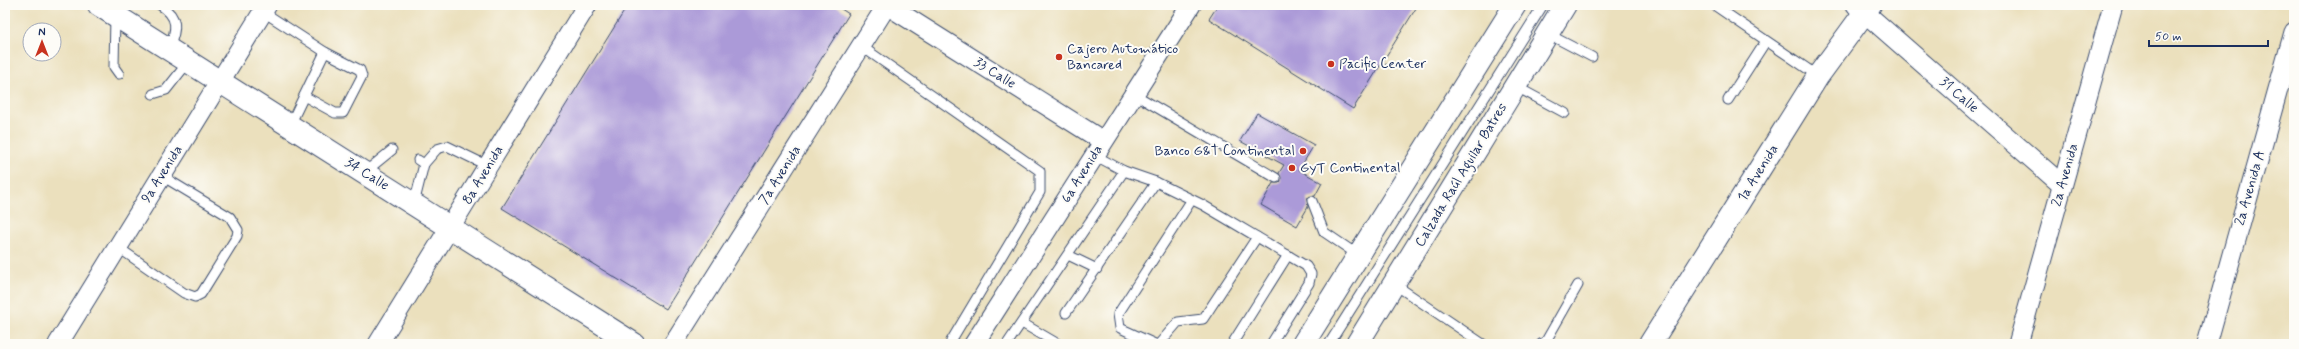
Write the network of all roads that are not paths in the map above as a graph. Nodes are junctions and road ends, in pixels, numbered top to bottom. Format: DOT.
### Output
graph roads {
  1 [pos="160,5"];
  2 [pos="588,5"];
  3 [pos="887,5"];
  4 [pos="1191,5"];
  5 [pos="1515,5"];
  6 [pos="1544,5"];
  7 [pos="1566,5"];
  8 [pos="1714,5"];
  9 [pos="2113,5"];
  10 [pos="1863,7"];
  11 [pos="265,8"];
  12 [pos="107,10"];
  13 [pos="2294,32"];
  14 [pos="1548,34"];
  15 [pos="1766,41"];
  16 [pos="861,46"];
  17 [pos="169,48"];
  18 [pos="325,52"];
  19 [pos="1592,57"];
  20 [pos="189,61"];
  21 [pos="119,74"];
  22 [pos="1818,76"];
  23 [pos="219,80"];
  24 [pos="1515,86"];
  25 [pos="152,94"];
  26 [pos="1134,94"];
  27 [pos="304,96"];
  28 [pos="1728,100"];
  29 [pos="1565,113"];
  30 [pos="290,125"];
  31 [pos="1099,148"];
  32 [pos="392,150"];
  33 [pos="488,166"];
  34 [pos="1124,171"];
  35 [pos="365,173"];
  36 [pos="162,176"];
  37 [pos="1276,178"];
  38 [pos="1156,182"];
  39 [pos="2062,185"];
  40 [pos="1191,201"];
  41 [pos="1312,201"];
  42 [pos="414,204"];
  43 [pos="451,228"];
  44 [pos="1257,237"];
  45 [pos="116,246"];
  46 [pos="1068,255"];
  47 [pos="1288,255"];
  48 [pos="1358,255"];
  49 [pos="1097,269"];
  50 [pos="1394,284"];
  51 [pos="1578,284"];
  52 [pos="1066,313"];
  53 [pos="1022,323"];
  54 [pos="58,344"];
  55 [pos="378,344"];
  56 [pos="634,344"];
  57 [pos="673,344"];
  58 [pos="952,344"];
  59 [pos="974,344"];
  60 [pos="1007,344"];
  61 [pos="1058,344"];
  62 [pos="1155,344"];
  63 [pos="1159,344"];
  64 [pos="1232,344"];
  65 [pos="1271,344"];
  66 [pos="1303,344"];
  67 [pos="1328,344"];
  68 [pos="1357,344"];
  69 [pos="1483,344"];
  70 [pos="1541,344"];
  71 [pos="1650,344"];
  72 [pos="2018,344"];
  73 [pos="2207,344"];
  1 -- 17 [label="lane"];
  2 -- 33 [label="street, 8a Avenida"];
  3 -- 16 [label="street, 7a Avenida"];
  3 -- 31 [label="street, 33 Calle"];
  4 -- 26 [label="street, 6a Avenida"];
  5 -- 48 [label="main road"];
  6 -- 67 [label="lane"];
  7 -- 14 [label="main road, Calzada Raúl Aguilar Batres"];
  8 -- 15 [label="lane"];
  9 -- 39 [label="street, 2a Avenida"];
  10 -- 22 [label="main road, 1a Avenida"];
  10 -- 39 [label="street, 31 Calle"];
  11 -- 18 [label="lane"];
  11 -- 23 [label="street, 9a Avenida"];
  12 -- 17 [label="main road, 34 Calle"];
  12 -- 21 [label="lane"];
  13 -- 73 [label="street, 2a Avenida A"];
  14 -- 19 [label="lane"];
  14 -- 24 [label="main road, Calzada Raúl Aguilar Batres"];
  15 -- 22 [label="lane"];
  15 -- 28 [label="lane"];
  16 -- 57 [label="street, 7a Avenida"];
  16 -- 58 [label="lane"];
  17 -- 20 [label="main road, 34 Calle"];
  18 -- 27 [label="lane"];
  18 -- 27 [label="lane"];
  20 -- 23 [label="main road, 34 Calle"];
  20 -- 25 [label="lane"];
  22 -- 71 [label="main road, 1a Avenida"];
  23 -- 30 [label="main road, 34 Calle"];
  23 -- 36 [label="street, 9a Avenida"];
  24 -- 29 [label="lane"];
  24 -- 50 [label="main road, Calzada Raúl Aguilar Batres"];
  26 -- 31 [label="street, 6a Avenida"];
  26 -- 37 [label="lane"];
  27 -- 30 [label="lane"];
  30 -- 35 [label="main road, 34 Calle"];
  31 -- 34 [label="lane"];
  31 -- 59 [label="street, 6a Avenida"];
  32 -- 35 [label="lane"];
  33 -- 42 [label="lane"];
  33 -- 43 [label="street, 8a Avenida"];
  34 -- 38 [label="lane"];
  34 -- 46 [label="lane"];
  35 -- 42 [label="main road, 34 Calle"];
  36 -- 45 [label="street, 9a Avenida"];
  36 -- 45 [label="lane"];
  38 -- 40 [label="lane"];
  38 -- 49 [label="lane"];
  39 -- 72 [label="street, 2a Avenida"];
  40 -- 44 [label="lane"];
  40 -- 62 [label="lane"];
  41 -- 48 [label="lane"];
  42 -- 43 [label="main road, 34 Calle"];
  43 -- 55 [label="street, 8a Avenida"];
  43 -- 56 [label="main road, 34 Calle"];
  44 -- 47 [label="lane"];
  44 -- 63 [label="lane"];
  45 -- 54 [label="street, 9a Avenida"];
  46 -- 49 [label="lane"];
  46 -- 53 [label="lane"];
  47 -- 64 [label="lane"];
  47 -- 65 [label="lane"];
  48 -- 66 [label="main road"];
  49 -- 52 [label="lane"];
  50 -- 68 [label="main road, Calzada Raúl Aguilar Batres"];
  50 -- 69 [label="lane"];
  51 -- 70 [label="lane"];
  53 -- 60 [label="lane"];
  53 -- 61 [label="lane"];
}
